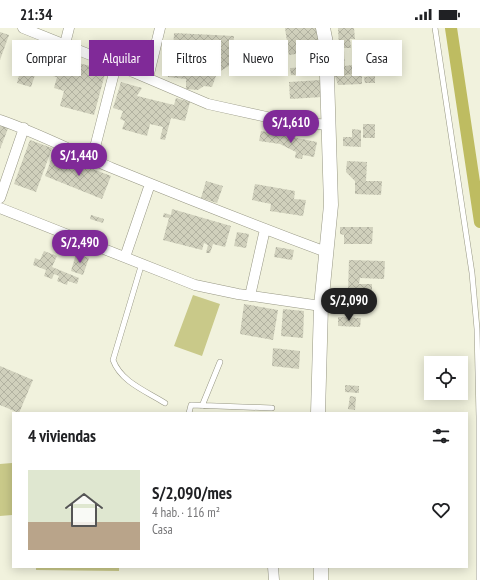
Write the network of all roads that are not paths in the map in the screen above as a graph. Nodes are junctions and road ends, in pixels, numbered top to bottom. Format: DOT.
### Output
graph roads {
  1 [pos="23,28"];
  2 [pos="69,28"];
  3 [pos="160,28"];
  4 [pos="323,28"];
  5 [pos="435,28"];
  6 [pos="54,40"];
  7 [pos="66,40"];
  8 [pos="113,76"];
  9 [pos="143,76"];
  10 [pos="148,78"];
  11 [pos="0,120"];
  12 [pos="328,125"];
  13 [pos="24,128"];
  14 [pos="92,159"];
  15 [pos="150,184"];
  16 [pos="0,198"];
  17 [pos="0,208"];
  18 [pos="265,229"];
  19 [pos="326,252"];
  20 [pos="125,257"];
  21 [pos="142,263"];
  22 [pos="250,296"];
  23 [pos="321,306"];
  24 [pos="220,362"];
  25 [pos="165,403"];
  26 [pos="202,406"];
  27 [pos="272,408"];
  28 [pos="189,412"];
  29 [pos="318,412"];
  30 [pos="273,568"];
  31 [pos="320,568"];
  32 [pos="274,580"];
  33 [pos="321,580"];
  34 [pos="479,580"];
  1 -- 6 [label="street"];
  2 -- 7 [label="street"];
  3 -- 10 [label="street"];
  4 -- 12 [label="street"];
  5 -- 34 [label="lane"];
  8 -- 14 [label="street"];
  9 -- 10 [label="street"];
  10 -- 12 [label="street"];
  11 -- 13 [label="street"];
  12 -- 19 [label="street"];
  13 -- 14 [label="street"];
  13 -- 16 [label="street"];
  14 -- 15 [label="street"];
  15 -- 18 [label="street"];
  15 -- 20 [label="street"];
  17 -- 20 [label="street"];
  18 -- 19 [label="street"];
  18 -- 22 [label="street"];
  19 -- 23 [label="street"];
  20 -- 21 [label="street"];
  21 -- 22 [label="street"];
  21 -- 25 [label="lane"];
  22 -- 23 [label="street"];
  23 -- 29 [label="street"];
  24 -- 26 [label="lane"];
  26 -- 27 [label="lane"];
  26 -- 28 [label="lane"];
  30 -- 32 [label="street"];
  31 -- 33 [label="street"];
}
